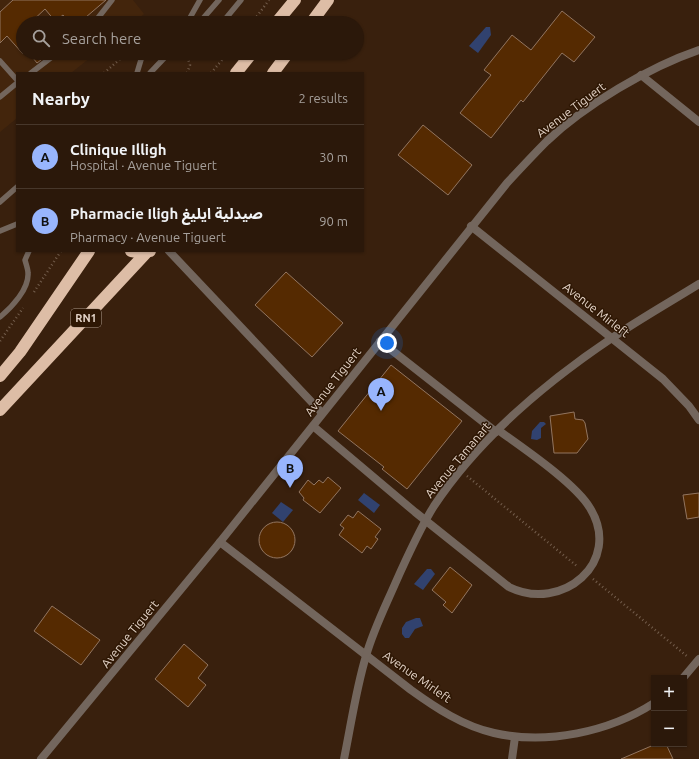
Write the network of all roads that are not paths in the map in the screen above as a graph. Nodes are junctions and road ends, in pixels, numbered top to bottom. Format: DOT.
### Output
graph roads {
  1 [pos="112,0"];
  2 [pos="200,0"];
  3 [pos="219,0"];
  4 [pos="241,0"];
  5 [pos="295,0"];
  6 [pos="328,0"];
  7 [pos="99,16"];
  8 [pos="191,16"];
  9 [pos="205,16"];
  10 [pos="228,16"];
  11 [pos="282,16"];
  12 [pos="316,16"];
  13 [pos="699,50"];
  14 [pos="48,60"];
  15 [pos="141,60"];
  16 [pos="162,60"];
  17 [pos="246,60"];
  18 [pos="283,60"];
  19 [pos="0,61"];
  20 [pos="32,72"];
  21 [pos="137,72"];
  22 [pos="151,72"];
  23 [pos="237,72"];
  24 [pos="274,72"];
  25 [pos="641,75"];
  26 [pos="16,79"];
  27 [pos="16,87"];
  28 [pos="0,97"];
  29 [pos="699,122"];
  30 [pos="16,188"];
  31 [pos="0,202"];
  32 [pos="16,224"];
  33 [pos="471,226"];
  34 [pos="0,231"];
  35 [pos="28,252"];
  36 [pos="88,252"];
  37 [pos="149,252"];
  38 [pos="170,252"];
  39 [pos="699,284"];
  40 [pos="0,317"];
  41 [pos="612,338"];
  42 [pos="380,341"];
  43 [pos="0,376"];
  44 [pos="0,410"];
  45 [pos="322,413"];
  46 [pos="699,420"];
  47 [pos="313,426"];
  48 [pos="497,431"];
  49 [pos="426,521"];
  50 [pos="220,542"];
  51 [pos="366,655"];
  52 [pos="699,659"];
  53 [pos="686,675"];
  54 [pos="651,704"];
  55 [pos="515,737"];
  56 [pos="41,759"];
  57 [pos="344,759"];
  58 [pos="512,759"];
  1 -- 7 [label="lane"];
  2 -- 8 [label="lane"];
  3 -- 9 [label="lane"];
  4 -- 10 [label="lane"];
  5 -- 11 [label="highway"];
  6 -- 12 [label="highway"];
  13 -- 25 [label="street, Avenue Tiguert"];
  14 -- 20 [label="lane"];
  15 -- 21 [label="lane"];
  16 -- 22 [label="lane"];
  17 -- 23 [label="highway"];
  18 -- 24 [label="highway"];
  19 -- 26 [label="lane"];
  25 -- 29 [label="street"];
  25 -- 33 [label="street, Avenue Tiguert"];
  27 -- 28 [label="lane"];
  30 -- 31 [label="lane"];
  32 -- 34 [label="lane"];
  33 -- 41 [label="street, Avenue Mirleft"];
  33 -- 42 [label="street, Avenue Tiguert"];
  35 -- 40 [label="lane"];
  36 -- 43 [label="highway"];
  37 -- 44 [label="highway, RN1"];
  38 -- 45 [label="street"];
  39 -- 41 [label="street, Avenue Tamanart"];
  41 -- 46 [label="street, Avenue Mirleft"];
  41 -- 48 [label="street, Avenue Tamanart"];
  42 -- 45 [label="street, Avenue Tiguert"];
  42 -- 48 [label="street"];
  45 -- 47 [label="street, Avenue Tiguert"];
  47 -- 49 [label="street"];
  47 -- 50 [label="street, Avenue Tiguert"];
  48 -- 49 [label="street, Avenue Tamanart"];
  48 -- 49 [label="street"];
  49 -- 51 [label="street, Avenue Tamanart"];
  50 -- 51 [label="street, Avenue Mirleft"];
  50 -- 56 [label="street, Avenue Tiguert"];
  51 -- 55 [label="street, Avenue Mirleft"];
  51 -- 57 [label="street, Avenue Tamanart"];
  52 -- 53 [label="street"];
  54 -- 55 [label="street, Avenue Mirleft"];
  55 -- 58 [label="street"];
}
